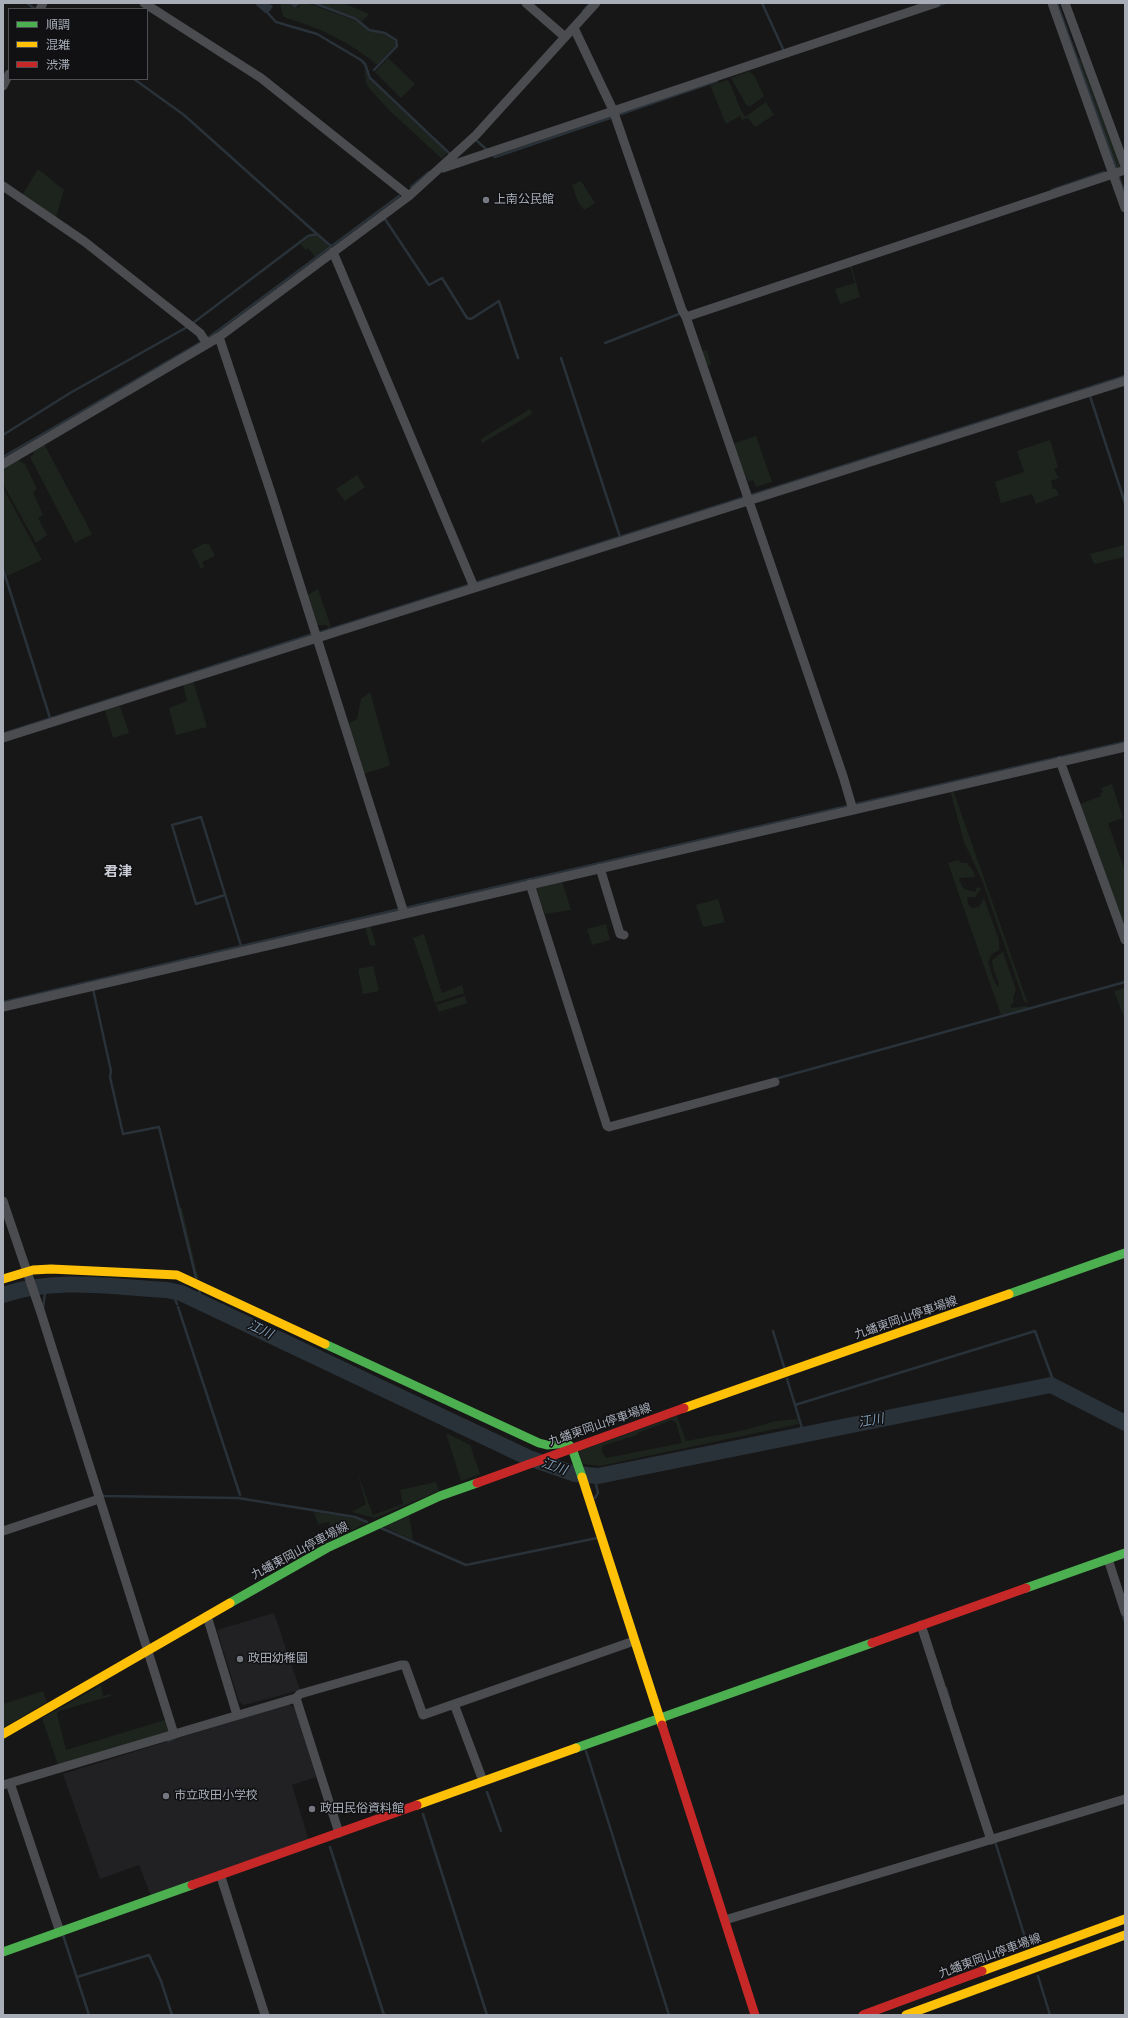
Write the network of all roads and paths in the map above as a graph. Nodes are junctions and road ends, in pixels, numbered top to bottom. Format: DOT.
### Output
graph roads {
  1 [pos="144,3"];
  2 [pos="526,3"];
  3 [pos="596,3"];
  4 [pos="936,3"];
  5 [pos="1052,3"];
  6 [pos="1065,3"];
  7 [pos="917,6"];
  8 [pos="574,28"];
  9 [pos="563,36"];
  10 [pos="8,76"];
  11 [pos="3,86"];
  12 [pos="614,114"];
  13 [pos="440,169"];
  14 [pos="1119,171"];
  15 [pos="3,186"];
  16 [pos="409,196"];
  17 [pos="1125,208"];
  18 [pos="333,252"];
  19 [pos="686,317"];
  20 [pos="219,337"];
  21 [pos="205,341"];
  22 [pos="1125,381"];
  23 [pos="3,464"];
  24 [pos="747,498"];
  25 [pos="474,585"];
  26 [pos="317,635"];
  27 [pos="3,738"];
  28 [pos="1125,747"];
  29 [pos="1060,761"];
  30 [pos="852,807"];
  31 [pos="600,868"];
  32 [pos="530,884"];
  33 [pos="403,910"];
  34 [pos="624,935"];
  35 [pos="1125,940"];
  36 [pos="3,1006"];
  37 [pos="775,1082"];
  38 [pos="3,1200"];
  39 [pos="1125,1253"];
  40 [pos="27,1275"];
  41 [pos="3,1280"];
  42 [pos="572,1448"];
  43 [pos="99,1499"];
  44 [pos="3,1531"];
  45 [pos="1125,1553"];
  46 [pos="1109,1562"];
  47 [pos="1125,1612"];
  48 [pos="207,1616"];
  49 [pos="923,1629"];
  50 [pos="635,1643"];
  51 [pos="147,1650"];
  52 [pos="296,1698"];
  53 [pos="454,1705"];
  54 [pos="237,1715"];
  55 [pos="661,1722"];
  56 [pos="3,1734"];
  57 [pos="174,1734"];
  58 [pos="483,1781"];
  59 [pos="9,1786"];
  60 [pos="1125,1799"];
  61 [pos="339,1833"];
  62 [pos="992,1838"];
  63 [pos="221,1878"];
  64 [pos="1125,1919"];
  65 [pos="725,1920"];
  66 [pos="60,1932"];
  67 [pos="1125,1935"];
  68 [pos="3,1952"];
  69 [pos="265,2015"];
  70 [pos="755,2015"];
  71 [pos="863,2015"];
  72 [pos="906,2015"];
  1 -- 16 [label="street"];
  2 -- 9 [label="street"];
  3 -- 8 [label="street"];
  4 -- 7 [label="street"];
  5 -- 14 [label="street"];
  6 -- 14 [label="street"];
  7 -- 12 [label="street"];
  8 -- 9 [label="street"];
  8 -- 12 [label="street"];
  9 -- 13 [label="street"];
  10 -- 11 [label="street"];
  12 -- 13 [label="street"];
  12 -- 19 [label="street"];
  13 -- 16 [label="street"];
  14 -- 17 [label="street"];
  14 -- 19 [label="street"];
  15 -- 21 [label="street"];
  16 -- 18 [label="street"];
  18 -- 20 [label="street"];
  18 -- 25 [label="street"];
  19 -- 24 [label="street"];
  20 -- 21 [label="street"];
  20 -- 26 [label="street"];
  21 -- 23 [label="street"];
  22 -- 24 [label="street"];
  24 -- 25 [label="street"];
  24 -- 30 [label="street"];
  25 -- 26 [label="street"];
  26 -- 27 [label="street"];
  26 -- 33 [label="street"];
  28 -- 29 [label="street"];
  29 -- 30 [label="street"];
  29 -- 35 [label="street"];
  30 -- 31 [label="street"];
  31 -- 32 [label="street"];
  31 -- 34 [label="street"];
  32 -- 33 [label="street"];
  32 -- 37 [label="street"];
  33 -- 36 [label="street"];
  38 -- 40 [label="street"];
  39 -- 42 [label="street, 九蟠東岡山停車場線"];
  40 -- 41 [label="street"];
  40 -- 42 [label="street"];
  40 -- 43 [label="street"];
  42 -- 48 [label="street, 九蟠東岡山停車場線"];
  42 -- 50 [label="street"];
  43 -- 44 [label="street"];
  43 -- 51 [label="street"];
  45 -- 46 [label="street"];
  46 -- 47 [label="street"];
  46 -- 49 [label="street"];
  48 -- 51 [label="street, 九蟠東岡山停車場線"];
  48 -- 54 [label="street"];
  49 -- 55 [label="street"];
  49 -- 62 [label="street"];
  50 -- 53 [label="street"];
  50 -- 55 [label="street"];
  51 -- 56 [label="street, 九蟠東岡山停車場線"];
  51 -- 57 [label="street"];
  52 -- 53 [label="street"];
  52 -- 54 [label="street"];
  52 -- 61 [label="street"];
  53 -- 58 [label="street"];
  54 -- 57 [label="street"];
  55 -- 58 [label="street"];
  55 -- 65 [label="street"];
  57 -- 59 [label="street"];
  58 -- 61 [label="street"];
  59 -- 66 [label="street"];
  60 -- 62 [label="street"];
  61 -- 63 [label="street"];
  62 -- 65 [label="street"];
  63 -- 66 [label="street"];
  63 -- 69 [label="street"];
  64 -- 71 [label="street, 九蟠東岡山停車場線"];
  65 -- 70 [label="street"];
  66 -- 68 [label="street"];
  67 -- 72 [label="street"];
}
